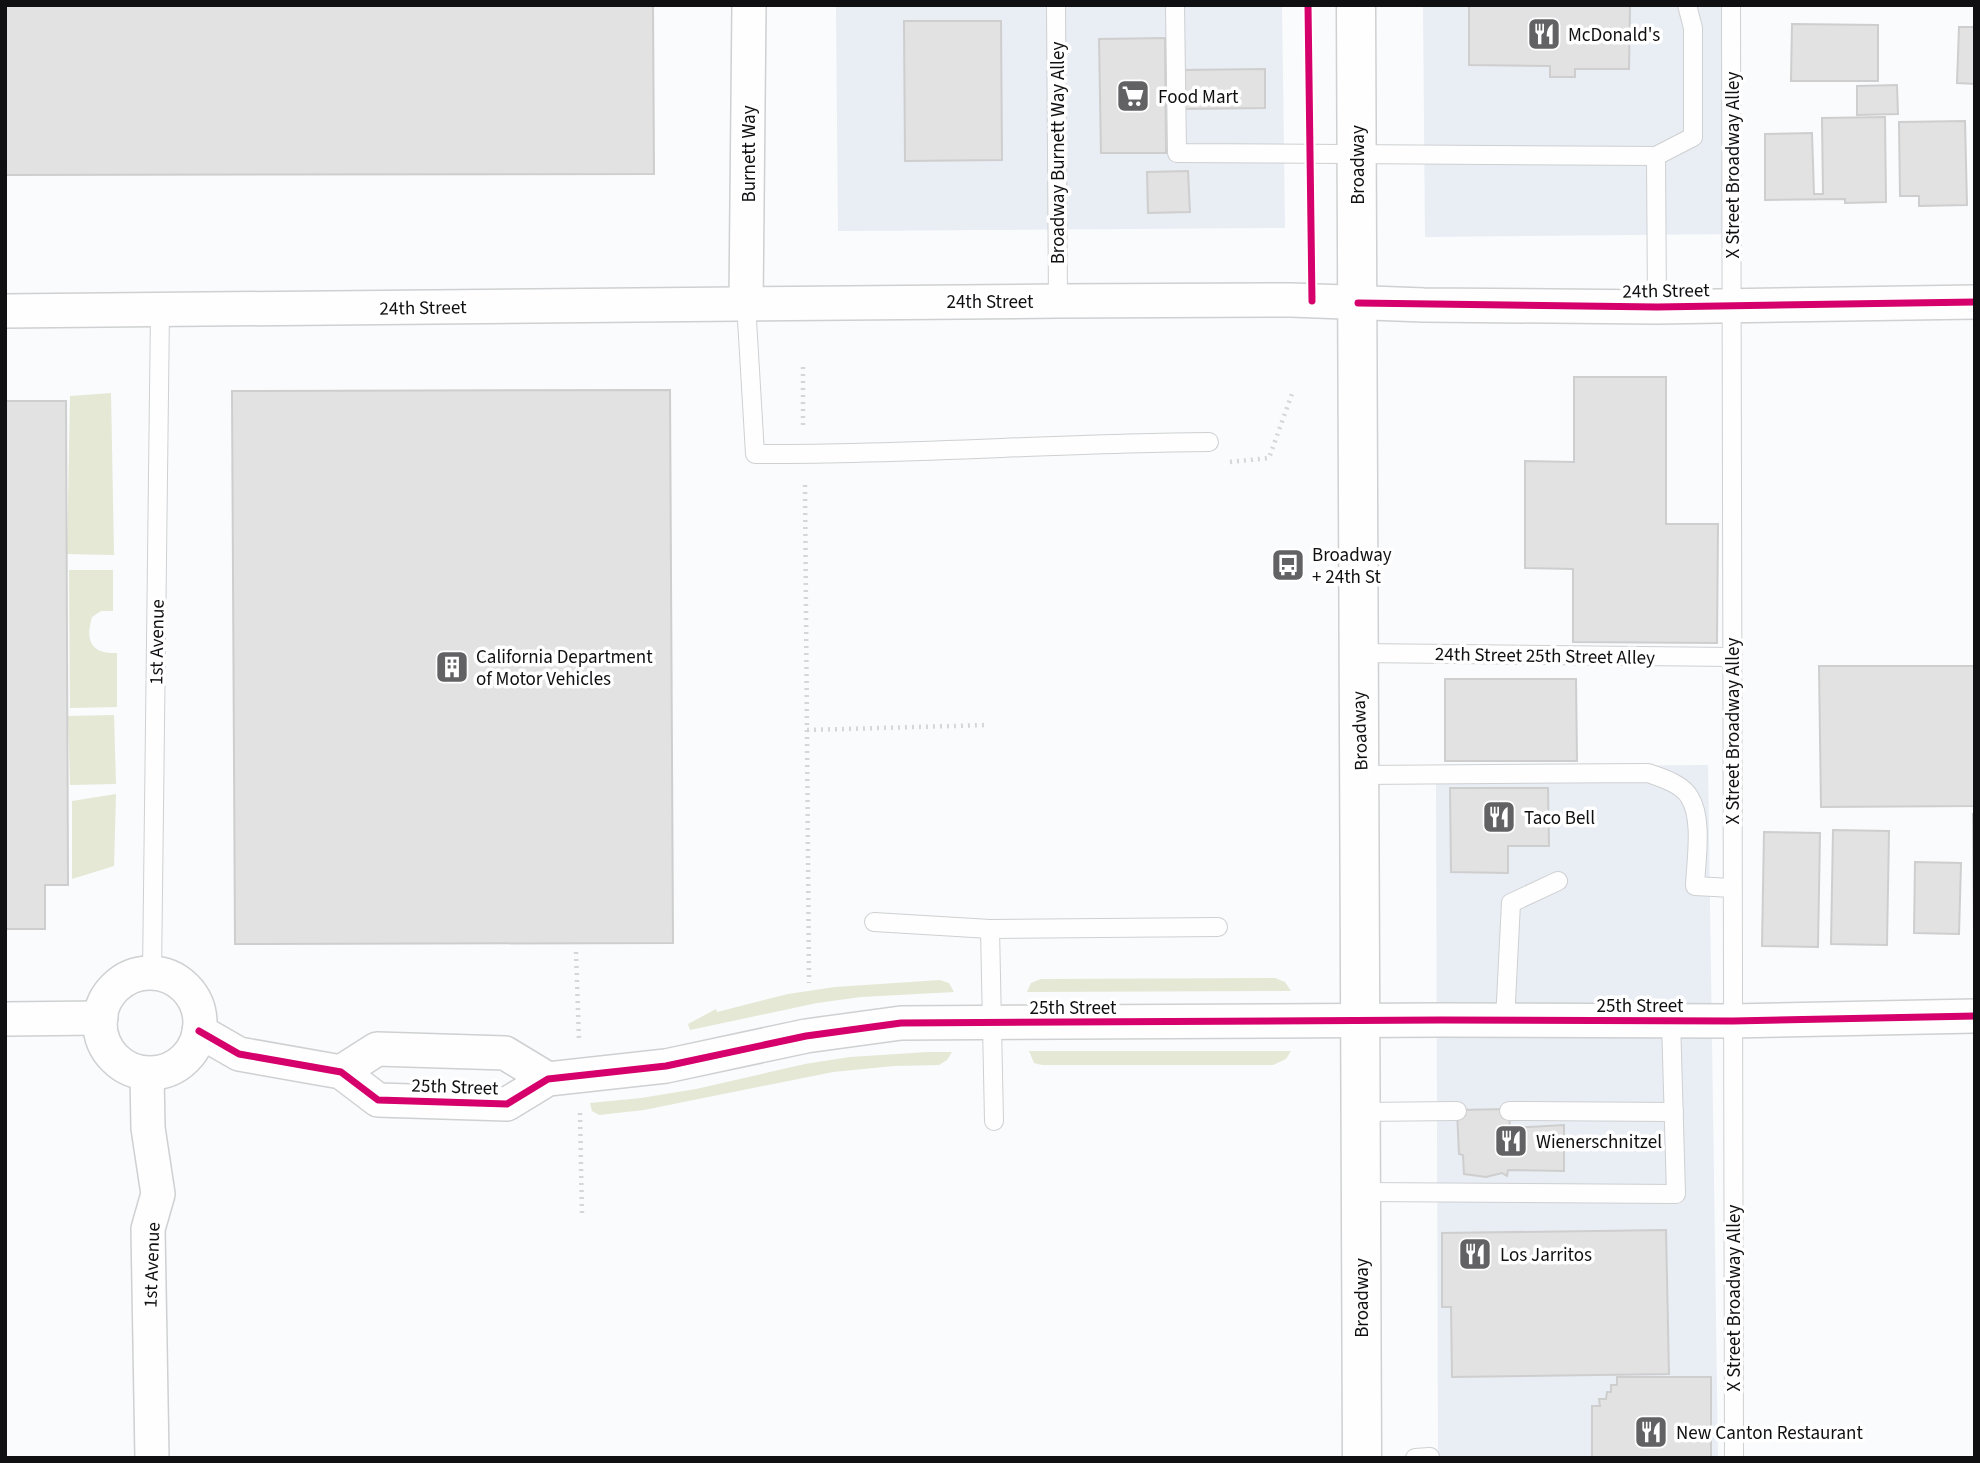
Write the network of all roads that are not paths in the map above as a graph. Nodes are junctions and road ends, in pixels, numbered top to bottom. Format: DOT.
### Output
graph roads {
  1 [pos="749,5"];
  2 [pos="1056,5"];
  3 [pos="1175,5"];
  4 [pos="1356,5"];
  5 [pos="1687,5"];
  6 [pos="1731,5"];
  7 [pos="1357,155"];
  8 [pos="1656,156"];
  9 [pos="1058,301"];
  10 [pos="1975,302"];
  11 [pos="746,303"];
  12 [pos="1358,303"];
  13 [pos="1731,304"];
  14 [pos="1657,307"];
  15 [pos="160,310"];
  16 [pos="5,311"];
  17 [pos="1209,442"];
  18 [pos="1357,653"];
  19 [pos="1732,657"];
  20 [pos="1361,775"];
  21 [pos="1558,881"];
  22 [pos="1732,888"];
  23 [pos="874,922"];
  24 [pos="1218,927"];
  25 [pos="990,929"];
  26 [pos="152,974"];
  27 [pos="1975,1016"];
  28 [pos="101,1018"];
  29 [pos="5,1019"];
  30 [pos="1671,1020"];
  31 [pos="1360,1021"];
  32 [pos="1505,1021"];
  33 [pos="1733,1021"];
  34 [pos="992,1023"];
  35 [pos="199,1031"];
  36 [pos="341,1072"];
  37 [pos="147,1074"];
  38 [pos="548,1079"];
  39 [pos="1457,1111"];
  40 [pos="1509,1111"];
  41 [pos="1361,1112"];
  42 [pos="1674,1112"];
  43 [pos="994,1121"];
  44 [pos="1361,1192"];
  45 [pos="1430,1457"];
  46 [pos="152,1458"];
  47 [pos="1362,1458"];
  48 [pos="1415,1458"];
  49 [pos="1734,1458"];
  1 -- 11 [label="street, Burnett Way"];
  2 -- 9 [label="lane, Broadway Burnett Way Alley"];
  3 -- 7 [label="lane"];
  4 -- 7 [label="main road, Broadway"];
  5 -- 8 [label="lane"];
  6 -- 13 [label="lane, X Street Broadway Alley"];
  7 -- 8 [label="lane"];
  7 -- 12 [label="main road, Broadway"];
  8 -- 14 [label="lane"];
  9 -- 11 [label="street, 24th Street"];
  9 -- 12 [label="street, 24th Street"];
  10 -- 13 [label="street, 24th Street"];
  11 -- 15 [label="street, 24th Street"];
  11 -- 17 [label="lane"];
  12 -- 14 [label="street, 24th Street"];
  12 -- 18 [label="main road, Broadway"];
  13 -- 14 [label="street, 24th Street"];
  13 -- 19 [label="lane, X Street Broadway Alley"];
  15 -- 16 [label="street, 24th Street"];
  15 -- 26 [label="lane, 1st Avenue"];
  18 -- 19 [label="lane, 24th Street 25th Street Alley"];
  18 -- 20 [label="main road, Broadway"];
  19 -- 22 [label="lane, X Street Broadway Alley"];
  20 -- 22 [label="lane"];
  20 -- 31 [label="main road, Broadway"];
  21 -- 32 [label="lane"];
  22 -- 33 [label="lane, X Street Broadway Alley"];
  23 -- 25 [label="lane"];
  24 -- 25 [label="lane"];
  25 -- 34 [label="lane"];
  26 -- 28 [label="street"];
  26 -- 35 [label="street"];
  27 -- 33 [label="street, 25th Street"];
  28 -- 29 [label="street"];
  28 -- 37 [label="street"];
  30 -- 32 [label="street, 25th Street"];
  30 -- 33 [label="street, 25th Street"];
  30 -- 42 [label="lane"];
  31 -- 32 [label="street, 25th Street"];
  31 -- 34 [label="street, 25th Street"];
  31 -- 41 [label="main road, Broadway"];
  33 -- 49 [label="lane, X Street Broadway Alley"];
  34 -- 38 [label="street, 25th Street"];
  34 -- 43 [label="lane"];
  35 -- 36 [label="street, 25th Street"];
  35 -- 37 [label="street"];
  36 -- 38 [label="street, 25th Street"];
  36 -- 38 [label="street, 25th Street"];
  37 -- 46 [label="street, 1st Avenue"];
  39 -- 41 [label="lane"];
  40 -- 42 [label="lane"];
  41 -- 44 [label="main road, Broadway"];
  42 -- 44 [label="lane"];
  44 -- 47 [label="main road, Broadway"];
  45 -- 48 [label="lane"];
}
